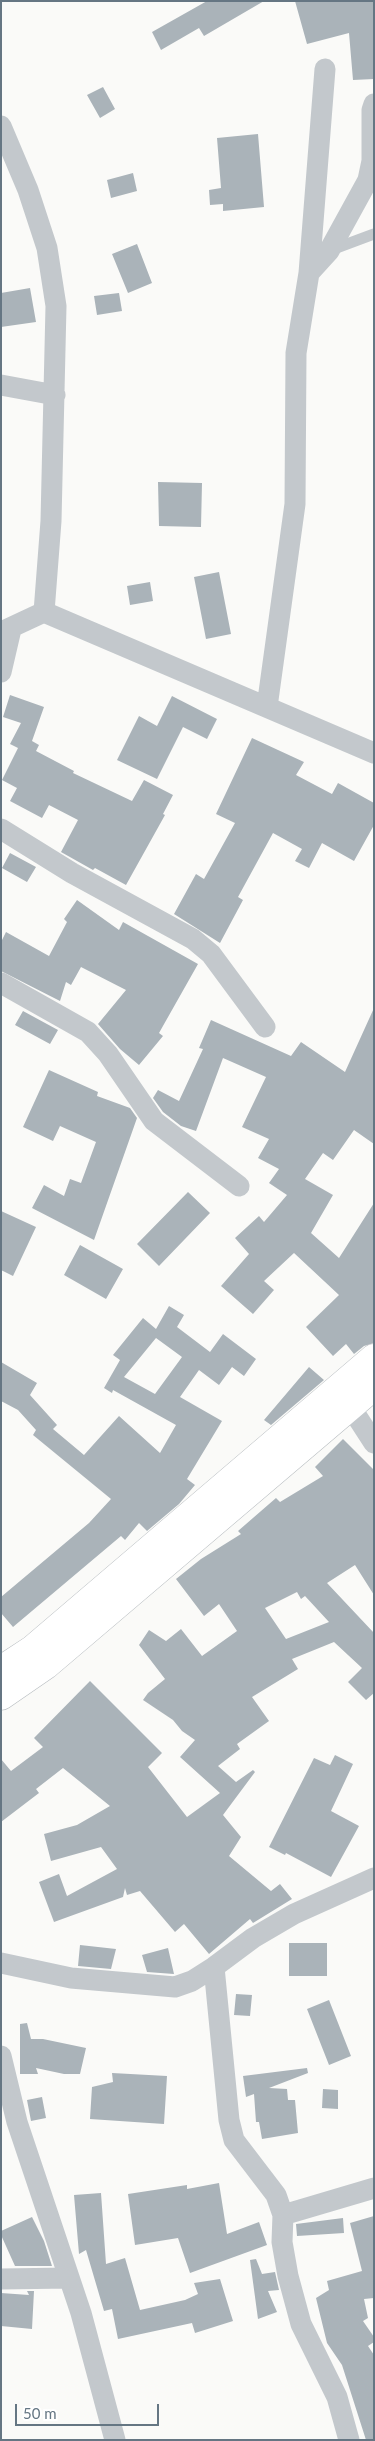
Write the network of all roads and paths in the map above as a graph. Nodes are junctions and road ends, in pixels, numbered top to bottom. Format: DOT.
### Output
graph roads {
  1 [pos="325,69"];
  2 [pos="374,104"];
  3 [pos="1,126"];
  4 [pos="374,234"];
  5 [pos="329,251"];
  6 [pos="309,273"];
  7 [pos="1,385"];
  8 [pos="54,395"];
  9 [pos="44,612"];
  10 [pos="6,630"];
  11 [pos="1,672"];
  12 [pos="267,707"];
  13 [pos="374,753"];
  14 [pos="1,829"];
  15 [pos="1,982"];
  16 [pos="265,1027"];
  17 [pos="239,1186"];
  18 [pos="374,1358"];
  19 [pos="374,1386"];
  20 [pos="350,1406"];
  21 [pos="374,1443"];
  22 [pos="1,1670"];
  23 [pos="1,1696"];
  24 [pos="374,1878"];
  25 [pos="1,1963"];
  26 [pos="214,1967"];
  27 [pos="1,2056"];
  28 [pos="374,2188"];
  29 [pos="283,2215"];
  30 [pos="69,2278"];
  31 [pos="1,2279"];
  32 [pos="115,2440"];
  33 [pos="349,2440"];
  1 -- 6 [label="street"];
  2 -- 5 [label="street"];
  3 -- 8 [label="street"];
  4 -- 5 [label="lane"];
  5 -- 6 [label="street"];
  6 -- 12 [label="street"];
  7 -- 8 [label="street"];
  8 -- 9 [label="street"];
  9 -- 10 [label="street"];
  9 -- 12 [label="street"];
  10 -- 11 [label="street"];
  12 -- 13 [label="street"];
  14 -- 16 [label="street"];
  15 -- 17 [label="street"];
  18 -- 22 [label="main road"];
  19 -- 20 [label="main road"];
  20 -- 21 [label="street"];
  20 -- 23 [label="main road"];
  24 -- 26 [label="street"];
  25 -- 26 [label="street"];
  26 -- 29 [label="street"];
  27 -- 30 [label="street"];
  28 -- 29 [label="street"];
  29 -- 33 [label="street"];
  30 -- 31 [label="street"];
  30 -- 32 [label="street"];
}
